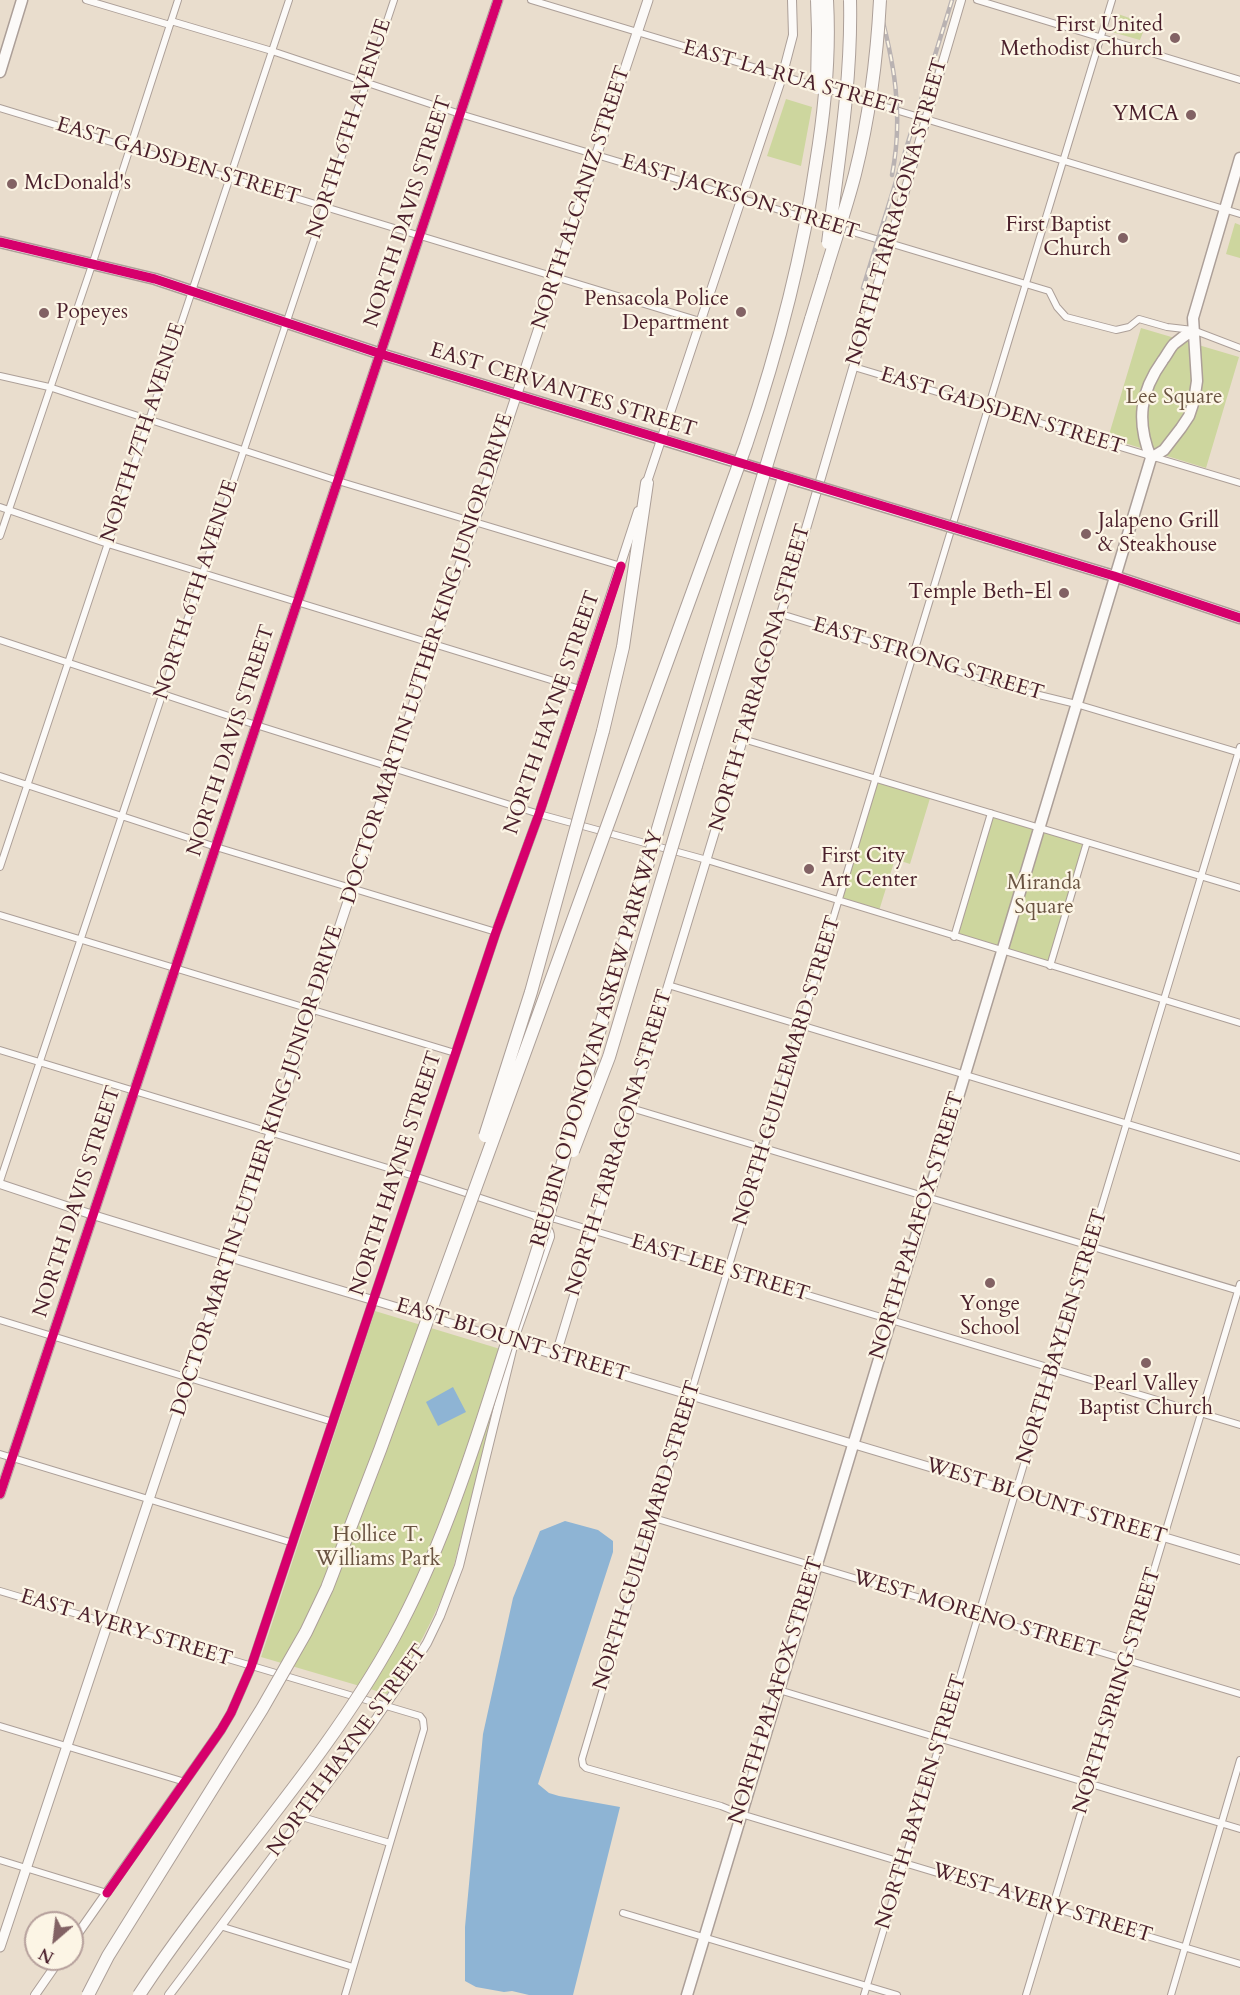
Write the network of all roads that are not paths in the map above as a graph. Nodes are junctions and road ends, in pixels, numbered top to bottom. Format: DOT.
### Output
graph roads {
  1 [pos="22,0"];
  2 [pos="86,0"];
  3 [pos="178,0"];
  4 [pos="289,0"];
  5 [pos="394,0"];
  6 [pos="498,0"];
  7 [pos="531,0"];
  8 [pos="648,0"];
  9 [pos="792,0"];
  10 [pos="817,0"];
  11 [pos="827,0"];
  12 [pos="850,0"];
  13 [pos="880,0"];
  14 [pos="961,0"];
  15 [pos="977,0"];
  16 [pos="1112,0"];
  17 [pos="170,23"];
  18 [pos="637,33"];
  19 [pos="1100,37"];
  20 [pos="272,51"];
  21 [pos="0,72"];
  22 [pos="782,77"];
  23 [pos="1240,80"];
  24 [pos="366,83"];
  25 [pos="0,108"];
  26 [pos="460,114"];
  27 [pos="925,118"];
  28 [pos="129,147"];
  29 [pos="819,147"];
  30 [pos="597,154"];
  31 [pos="1240,158"];
  32 [pos="1063,160"];
  33 [pos="230,178"];
  34 [pos="741,198"];
  35 [pos="325,207"];
  36 [pos="1224,209"];
  37 [pos="1240,214"];
  38 [pos="420,236"];
  39 [pos="0,242"];
  40 [pos="889,243"];
  41 [pos="92,265"];
  42 [pos="556,277"];
  43 [pos="824,277"];
  44 [pos="1025,285"];
  45 [pos="192,291"];
  46 [pos="700,321"];
  47 [pos="286,323"];
  48 [pos="1193,330"];
  49 [pos="1240,348"];
  50 [pos="381,354"];
  51 [pos="854,367"];
  52 [pos="0,376"];
  53 [pos="50,387"];
  54 [pos="516,395"];
  55 [pos="988,408"];
  56 [pos="149,420"];
  57 [pos="660,440"];
  58 [pos="244,450"];
  59 [pos="1151,458"];
  60 [pos="784,477"];
  61 [pos="338,480"];
  62 [pos="647,483"];
  63 [pos="1240,483"];
  64 [pos="0,507"];
  65 [pos="9,509"];
  66 [pos="475,522"];
  67 [pos="0,536"];
  68 [pos="108,544"];
  69 [pos="621,566"];
  70 [pos="202,573"];
  71 [pos="1114,576"];
  72 [pos="297,602"];
  73 [pos="781,614"];
  74 [pos="1240,618"];
  75 [pos="0,640"];
  76 [pos="434,643"];
  77 [pos="914,655"];
  78 [pos="68,663"];
  79 [pos="580,689"];
  80 [pos="162,694"];
  81 [pos="1076,704"];
  82 [pos="256,725"];
  83 [pos="743,739"];
  84 [pos="1239,751"];
  85 [pos="392,767"];
  86 [pos="0,776"];
  87 [pos="876,779"];
  88 [pos="28,785"];
  89 [pos="991,813"];
  90 [pos="539,814"];
  91 [pos="122,817"];
  92 [pos="1038,828"];
  93 [pos="1087,842"];
  94 [pos="216,846"];
  95 [pos="707,860"];
  96 [pos="0,867"];
  97 [pos="1201,877"];
  98 [pos="352,888"];
  99 [pos="1240,888"];
  100 [pos="839,902"];
  101 [pos="0,915"];
  102 [pos="496,932"];
  103 [pos="954,936"];
  104 [pos="80,940"];
  105 [pos="1001,951"];
  106 [pos="1050,966"];
  107 [pos="175,968"];
  108 [pos="668,985"];
  109 [pos="1164,1000"];
  110 [pos="311,1010"];
  111 [pos="1240,1023"];
  112 [pos="801,1025"];
  113 [pos="0,1050"];
  114 [pos="455,1053"];
  115 [pos="39,1062"];
  116 [pos="964,1075"];
  117 [pos="134,1091"];
  118 [pos="631,1107"];
  119 [pos="1126,1123"];
  120 [pos="270,1132"];
  121 [pos="765,1148"];
  122 [pos="1240,1158"];
  123 [pos="414,1176"];
  124 [pos="0,1183"];
  125 [pos="927,1197"];
  126 [pos="93,1215"];
  127 [pos="532,1215"];
  128 [pos="547,1220"];
  129 [pos="594,1231"];
  130 [pos="1090,1246"];
  131 [pos="229,1257"];
  132 [pos="449,1258"];
  133 [pos="728,1271"];
  134 [pos="1239,1289"];
  135 [pos="374,1300"];
  136 [pos="0,1320"];
  137 [pos="889,1320"];
  138 [pos="52,1337"];
  139 [pos="514,1342"];
  140 [pos="556,1355"];
  141 [pos="1053,1369"];
  142 [pos="189,1377"];
  143 [pos="690,1395"];
  144 [pos="1201,1414"];
  145 [pos="333,1422"];
  146 [pos="1240,1425"];
  147 [pos="852,1444"];
  148 [pos="0,1455"];
  149 [pos="12,1458"];
  150 [pos="1016,1493"];
  151 [pos="0,1494"];
  152 [pos="148,1499"];
  153 [pos="654,1518"];
  154 [pos="1164,1538"];
  155 [pos="292,1543"];
  156 [pos="1240,1560"];
  157 [pos="815,1567"];
  158 [pos="0,1591"];
  159 [pos="978,1616"];
  160 [pos="107,1623"];
  161 [pos="1127,1661"];
  162 [pos="251,1667"];
  163 [pos="778,1690"];
  164 [pos="1240,1694"];
  165 [pos="386,1705"];
  166 [pos="0,1726"];
  167 [pos="941,1739"];
  168 [pos="66,1746"];
  169 [pos="1240,1760"];
  170 [pos="184,1782"];
  171 [pos="1090,1784"];
  172 [pos="741,1814"];
  173 [pos="302,1817"];
  174 [pos="1221,1823"];
  175 [pos="1240,1829"];
  176 [pos="390,1843"];
  177 [pos="0,1860"];
  178 [pos="904,1863"];
  179 [pos="27,1868"];
  180 [pos="106,1893"];
  181 [pos="1053,1908"];
  182 [pos="623,1913"];
  183 [pos="84,1925"];
  184 [pos="220,1926"];
  185 [pos="704,1937"];
  186 [pos="0,1947"];
  187 [pos="1183,1947"];
  188 [pos="1240,1964"];
  189 [pos="353,1967"];
  190 [pos="52,1971"];
  191 [pos="867,1986"];
  192 [pos="35,1995"];
  193 [pos="88,1995"];
  194 [pos="139,1995"];
  195 [pos="169,1995"];
  196 [pos="345,1995"];
  197 [pos="687,1995"];
  198 [pos="864,1995"];
  199 [pos="897,1995"];
  200 [pos="1026,1995"];
  201 [pos="1171,1995"];
  1 -- 21 [label="main road"];
  2 -- 17 [label="street, EAST JACKSON STREET"];
  3 -- 17 [label="street"];
  4 -- 20 [label="street, NORTH 7TH AVENUE"];
  5 -- 24 [label="street, NORTH 6TH AVENUE"];
  6 -- 26 [label="main road, NORTH DAVIS STREET"];
  7 -- 18 [label="street, EAST LA RUA STREET"];
  8 -- 18 [label="main road, NORTH ALCANIZ STREET"];
  9 -- 22 [label="street, NORTH HAYNE STREET"];
  10 -- 29 [label="highway, bridge"];
  11 -- 29 [label="highway, bridge"];
  12 -- 43 [label="highway, REUBIN O'DONOVAN ASKEW PARKWAY, bridge"];
  13 -- 43 [label="highway, bridge"];
  14 -- 27 [label="street, NORTH TARRAGONA STREET"];
  15 -- 19 [label="street"];
  16 -- 19 [label="street, NORTH GUILLEMARD STREET"];
  17 -- 20 [label="street, EAST JACKSON STREET"];
  17 -- 28 [label="street"];
  18 -- 22 [label="street, EAST LA RUA STREET"];
  18 -- 30 [label="main road, NORTH ALCANIZ STREET"];
  19 -- 23 [label="street"];
  19 -- 32 [label="street, NORTH GUILLEMARD STREET"];
  20 -- 24 [label="street, EAST JACKSON STREET"];
  20 -- 33 [label="street, NORTH 7TH AVENUE"];
  22 -- 27 [label="street, EAST LA RUA STREET"];
  22 -- 34 [label="street, NORTH HAYNE STREET"];
  24 -- 26 [label="street, EAST JACKSON STREET"];
  24 -- 35 [label="street, NORTH 6TH AVENUE"];
  25 -- 28 [label="street, EAST GADSDEN STREET"];
  26 -- 30 [label="street, EAST JACKSON STREET"];
  26 -- 38 [label="main road, NORTH DAVIS STREET"];
  27 -- 32 [label="street, EAST LA RUA STREET"];
  27 -- 40 [label="street, NORTH TARRAGONA STREET"];
  28 -- 33 [label="street, EAST GADSDEN STREET"];
  28 -- 41 [label="street"];
  29 -- 132 [label="highway, bridge"];
  30 -- 34 [label="street, EAST JACKSON STREET"];
  30 -- 42 [label="main road, NORTH ALCANIZ STREET"];
  31 -- 36 [label="main road"];
  32 -- 36 [label="street, EAST LA RUA STREET"];
  32 -- 44 [label="street, NORTH GUILLEMARD STREET"];
  33 -- 35 [label="street, EAST GADSDEN STREET"];
  33 -- 45 [label="street, NORTH 7TH AVENUE"];
  34 -- 40 [label="street, EAST JACKSON STREET"];
  34 -- 46 [label="street, NORTH HAYNE STREET"];
  35 -- 38 [label="street, EAST GADSDEN STREET"];
  35 -- 47 [label="street, NORTH 6TH AVENUE"];
  36 -- 37 [label="street, EAST LA RUA STREET"];
  36 -- 48 [label="main road"];
  38 -- 42 [label="street, EAST GADSDEN STREET"];
  38 -- 50 [label="main road, NORTH DAVIS STREET"];
  39 -- 41 [label="main road, EAST CERVANTES STREET"];
  40 -- 44 [label="street, EAST JACKSON STREET"];
  40 -- 51 [label="street, NORTH TARRAGONA STREET"];
  41 -- 45 [label="main road, EAST CERVANTES STREET"];
  41 -- 53 [label="street"];
  42 -- 46 [label="street, EAST GADSDEN STREET"];
  42 -- 54 [label="main road, NORTH ALCANIZ STREET"];
  43 -- 128 [label="highway, REUBIN O'DONOVAN ASKEW PARKWAY, bridge"];
  44 -- 48 [label="street, EAST JACKSON STREET"];
  44 -- 55 [label="street, NORTH GUILLEMARD STREET"];
  45 -- 47 [label="main road, EAST CERVANTES STREET"];
  45 -- 56 [label="street, NORTH 7TH AVENUE"];
  46 -- 57 [label="street, NORTH HAYNE STREET"];
  47 -- 50 [label="main road, EAST CERVANTES STREET"];
  47 -- 58 [label="street, NORTH 6TH AVENUE"];
  48 -- 49 [label="street, EAST JACKSON STREET"];
  48 -- 59 [label="main road"];
  48 -- 59 [label="main road"];
  50 -- 54 [label="main road, EAST CERVANTES STREET"];
  50 -- 61 [label="main road, NORTH DAVIS STREET"];
  51 -- 55 [label="street, EAST GADSDEN STREET"];
  51 -- 73 [label="street, NORTH TARRAGONA STREET"];
  52 -- 53 [label="street"];
  53 -- 56 [label="street"];
  53 -- 65 [label="street"];
  54 -- 57 [label="main road, EAST CERVANTES STREET"];
  54 -- 66 [label="main road, DOCTOR MARTIN LUTHER KING JUNIOR DRIVE"];
  55 -- 59 [label="street, EAST GADSDEN STREET"];
  55 -- 77 [label="street, NORTH GUILLEMARD STREET"];
  56 -- 58 [label="street"];
  56 -- 68 [label="street, NORTH 7TH AVENUE"];
  57 -- 60 [label="main road, EAST CERVANTES STREET"];
  57 -- 62 [label="street, NORTH HAYNE STREET"];
  58 -- 61 [label="street"];
  58 -- 70 [label="street, NORTH 6TH AVENUE"];
  59 -- 63 [label="street, EAST GADSDEN STREET"];
  59 -- 71 [label="main road, NORTH PALAFOX STREET"];
  60 -- 71 [label="main road, EAST CERVANTES STREET, bridge"];
  60 -- 128 [label="highway, bridge"];
  61 -- 66 [label="street"];
  61 -- 72 [label="main road, NORTH DAVIS STREET"];
  62 -- 69 [label="street, NORTH HAYNE STREET"];
  62 -- 132 [label="highway, bridge"];
  64 -- 65 [label="street"];
  65 -- 67 [label="street"];
  65 -- 68 [label="street"];
  66 -- 69 [label="street"];
  66 -- 76 [label="main road, DOCTOR MARTIN LUTHER KING JUNIOR DRIVE"];
  68 -- 70 [label="street"];
  68 -- 78 [label="street, NORTH 7TH AVENUE"];
  69 -- 79 [label="street, NORTH HAYNE STREET"];
  70 -- 72 [label="street"];
  70 -- 80 [label="street, NORTH 6TH AVENUE"];
  71 -- 74 [label="main road, EAST CERVANTES STREET"];
  71 -- 81 [label="main road, NORTH PALAFOX STREET"];
  72 -- 76 [label="street"];
  72 -- 82 [label="main road, NORTH DAVIS STREET"];
  73 -- 77 [label="street, EAST STRONG STREET"];
  73 -- 83 [label="street, NORTH TARRAGONA STREET"];
  75 -- 78 [label="street"];
  76 -- 79 [label="street"];
  76 -- 85 [label="main road, DOCTOR MARTIN LUTHER KING JUNIOR DRIVE"];
  77 -- 81 [label="street, EAST STRONG STREET"];
  77 -- 87 [label="street, NORTH GUILLEMARD STREET"];
  78 -- 80 [label="street"];
  78 -- 88 [label="street, NORTH 7TH AVENUE"];
  79 -- 90 [label="street, NORTH HAYNE STREET"];
  80 -- 82 [label="street"];
  80 -- 91 [label="street, NORTH 6TH AVENUE"];
  81 -- 84 [label="street, EAST STRONG STREET"];
  81 -- 92 [label="main road, NORTH PALAFOX STREET"];
  82 -- 85 [label="street"];
  82 -- 94 [label="main road, NORTH DAVIS STREET"];
  83 -- 87 [label="street"];
  83 -- 95 [label="street, NORTH TARRAGONA STREET"];
  84 -- 97 [label="street, NORTH BAYLEN STREET"];
  85 -- 90 [label="street"];
  85 -- 98 [label="main road, DOCTOR MARTIN LUTHER KING JUNIOR DRIVE"];
  86 -- 88 [label="street"];
  87 -- 89 [label="street"];
  87 -- 100 [label="street, NORTH GUILLEMARD STREET"];
  88 -- 91 [label="street"];
  88 -- 96 [label="street, NORTH 7TH AVENUE"];
  89 -- 92 [label="street"];
  89 -- 103 [label="street"];
  90 -- 95 [label="street"];
  90 -- 102 [label="street, NORTH HAYNE STREET"];
  91 -- 94 [label="street"];
  91 -- 104 [label="street, NORTH 6TH AVENUE"];
  92 -- 93 [label="street"];
  92 -- 105 [label="main road, NORTH PALAFOX STREET"];
  93 -- 97 [label="street"];
  93 -- 106 [label="street"];
  94 -- 98 [label="street"];
  94 -- 107 [label="main road, NORTH DAVIS STREET"];
  95 -- 100 [label="street"];
  95 -- 108 [label="street, NORTH TARRAGONA STREET"];
  97 -- 99 [label="street"];
  97 -- 109 [label="street, NORTH BAYLEN STREET"];
  98 -- 102 [label="street"];
  98 -- 110 [label="main road, DOCTOR MARTIN LUTHER KING JUNIOR DRIVE"];
  100 -- 103 [label="street"];
  100 -- 112 [label="street, NORTH GUILLEMARD STREET"];
  101 -- 104 [label="street"];
  102 -- 114 [label="street, NORTH HAYNE STREET"];
  103 -- 105 [label="street"];
  104 -- 107 [label="street"];
  104 -- 115 [label="street, NORTH 6TH AVENUE"];
  105 -- 106 [label="street"];
  105 -- 116 [label="main road, NORTH PALAFOX STREET"];
  106 -- 109 [label="street"];
  107 -- 110 [label="street"];
  107 -- 117 [label="main road, NORTH DAVIS STREET"];
  108 -- 112 [label="street"];
  108 -- 118 [label="street, NORTH TARRAGONA STREET"];
  109 -- 111 [label="street"];
  109 -- 119 [label="street, NORTH BAYLEN STREET"];
  110 -- 114 [label="street"];
  110 -- 120 [label="main road, DOCTOR MARTIN LUTHER KING JUNIOR DRIVE"];
  112 -- 116 [label="street"];
  112 -- 121 [label="street, NORTH GUILLEMARD STREET"];
  113 -- 115 [label="street, EAST LEE STREET"];
  114 -- 123 [label="street, NORTH HAYNE STREET"];
  115 -- 117 [label="street, EAST LEE STREET"];
  115 -- 124 [label="street, NORTH 6TH AVENUE"];
  116 -- 119 [label="street"];
  116 -- 125 [label="main road, NORTH PALAFOX STREET"];
  117 -- 120 [label="street, EAST LEE STREET"];
  117 -- 126 [label="main road, NORTH DAVIS STREET"];
  118 -- 121 [label="street"];
  118 -- 129 [label="street, NORTH TARRAGONA STREET"];
  119 -- 122 [label="street"];
  119 -- 130 [label="street, NORTH BAYLEN STREET"];
  120 -- 123 [label="street, EAST LEE STREET"];
  120 -- 131 [label="main road, DOCTOR MARTIN LUTHER KING JUNIOR DRIVE"];
  121 -- 125 [label="street"];
  121 -- 133 [label="street, NORTH GUILLEMARD STREET"];
  123 -- 127 [label="street, EAST LEE STREET"];
  123 -- 135 [label="street, NORTH HAYNE STREET"];
  124 -- 126 [label="street, EAST BLOUNT STREET"];
  125 -- 130 [label="street"];
  125 -- 137 [label="main road, NORTH PALAFOX STREET"];
  126 -- 131 [label="street, EAST BLOUNT STREET"];
  126 -- 138 [label="main road, NORTH DAVIS STREET"];
  127 -- 129 [label="street, EAST LEE STREET"];
  127 -- 139 [label="street, NORTH HAYNE STREET"];
  128 -- 194 [label="highway, REUBIN O'DONOVAN ASKEW PARKWAY, bridge"];
  129 -- 133 [label="street, EAST LEE STREET"];
  129 -- 140 [label="street, NORTH TARRAGONA STREET"];
  130 -- 134 [label="street"];
  130 -- 141 [label="street, NORTH BAYLEN STREET"];
  131 -- 135 [label="street, EAST BLOUNT STREET"];
  131 -- 142 [label="main road, DOCTOR MARTIN LUTHER KING JUNIOR DRIVE"];
  132 -- 193 [label="highway, bridge"];
  133 -- 137 [label="street, EAST LEE STREET"];
  133 -- 143 [label="street, NORTH GUILLEMARD STREET"];
  134 -- 144 [label="street, NORTH SPRING STREET"];
  135 -- 139 [label="street, EAST BLOUNT STREET"];
  135 -- 145 [label="street, NORTH HAYNE STREET"];
  136 -- 138 [label="street"];
  137 -- 141 [label="street, EAST LEE STREET"];
  137 -- 147 [label="main road, NORTH PALAFOX STREET"];
  138 -- 142 [label="street"];
  138 -- 149 [label="main road, NORTH DAVIS STREET"];
  139 -- 140 [label="street, EAST BLOUNT STREET"];
  139 -- 165 [label="street, NORTH HAYNE STREET"];
  140 -- 143 [label="street, EAST BLOUNT STREET"];
  141 -- 144 [label="street, EAST LEE STREET"];
  141 -- 150 [label="street, NORTH BAYLEN STREET"];
  142 -- 145 [label="street"];
  142 -- 152 [label="main road, DOCTOR MARTIN LUTHER KING JUNIOR DRIVE"];
  143 -- 147 [label="street, EAST BLOUNT STREET"];
  143 -- 153 [label="street, NORTH GUILLEMARD STREET"];
  144 -- 146 [label="street, EAST LEE STREET"];
  144 -- 154 [label="street, NORTH SPRING STREET"];
  145 -- 155 [label="street, NORTH HAYNE STREET"];
  147 -- 150 [label="street, WEST BLOUNT STREET"];
  147 -- 157 [label="main road, NORTH PALAFOX STREET"];
  148 -- 149 [label="street"];
  149 -- 151 [label="main road, NORTH DAVIS STREET"];
  149 -- 152 [label="street"];
  150 -- 154 [label="street, WEST BLOUNT STREET"];
  150 -- 159 [label="street, NORTH BAYLEN STREET"];
  152 -- 155 [label="street"];
  152 -- 160 [label="main road, DOCTOR MARTIN LUTHER KING JUNIOR DRIVE"];
  153 -- 157 [label="street, WEST MORENO STREET"];
  153 -- 172 [label="street, NORTH GUILLEMARD STREET"];
  154 -- 156 [label="street, WEST BLOUNT STREET"];
  154 -- 161 [label="street, NORTH SPRING STREET"];
  155 -- 162 [label="street, NORTH HAYNE STREET"];
  157 -- 159 [label="street, WEST MORENO STREET"];
  157 -- 163 [label="main road, NORTH PALAFOX STREET"];
  158 -- 160 [label="street, EAST AVERY STREET"];
  159 -- 161 [label="street, WEST MORENO STREET"];
  159 -- 167 [label="street, NORTH BAYLEN STREET"];
  160 -- 162 [label="street, EAST AVERY STREET"];
  160 -- 168 [label="main road, DOCTOR MARTIN LUTHER KING JUNIOR DRIVE"];
  161 -- 164 [label="street, WEST MORENO STREET"];
  161 -- 171 [label="street, NORTH SPRING STREET"];
  162 -- 165 [label="street, EAST AVERY STREET"];
  162 -- 170 [label="street, NORTH HAYNE STREET"];
  163 -- 167 [label="street"];
  163 -- 172 [label="main road, NORTH PALAFOX STREET"];
  165 -- 173 [label="street, NORTH HAYNE STREET"];
  165 -- 176 [label="street, EAST AVERY STREET"];
  166 -- 168 [label="street"];
  167 -- 171 [label="street"];
  167 -- 178 [label="street, NORTH BAYLEN STREET"];
  168 -- 170 [label="street"];
  168 -- 179 [label="main road, DOCTOR MARTIN LUTHER KING JUNIOR DRIVE"];
  169 -- 174 [label="street"];
  170 -- 180 [label="street, NORTH HAYNE STREET"];
  171 -- 174 [label="street"];
  171 -- 181 [label="street, NORTH SPRING STREET"];
  172 -- 178 [label="street, WEST AVERY STREET"];
  172 -- 185 [label="main road, NORTH PALAFOX STREET"];
  173 -- 176 [label="street"];
  173 -- 184 [label="street, NORTH HAYNE STREET"];
  174 -- 175 [label="street"];
  174 -- 187 [label="street"];
  176 -- 189 [label="street"];
  177 -- 179 [label="street"];
  178 -- 181 [label="street, WEST AVERY STREET"];
  178 -- 191 [label="street, NORTH BAYLEN STREET"];
  179 -- 180 [label="street"];
  179 -- 186 [label="main road, DOCTOR MARTIN LUTHER KING JUNIOR DRIVE"];
  180 -- 183 [label="street, NORTH HAYNE STREET"];
  181 -- 187 [label="street, WEST AVERY STREET"];
  181 -- 200 [label="street, NORTH SPRING STREET"];
  182 -- 185 [label="street"];
  184 -- 189 [label="street"];
  184 -- 195 [label="street, NORTH HAYNE STREET"];
  185 -- 191 [label="street"];
  185 -- 197 [label="main road, NORTH PALAFOX STREET"];
  187 -- 188 [label="street, WEST AVERY STREET"];
  187 -- 201 [label="street"];
  189 -- 196 [label="street"];
  190 -- 192 [label="street"];
  191 -- 198 [label="street, NORTH BAYLEN STREET"];
  191 -- 199 [label="street"];
}
